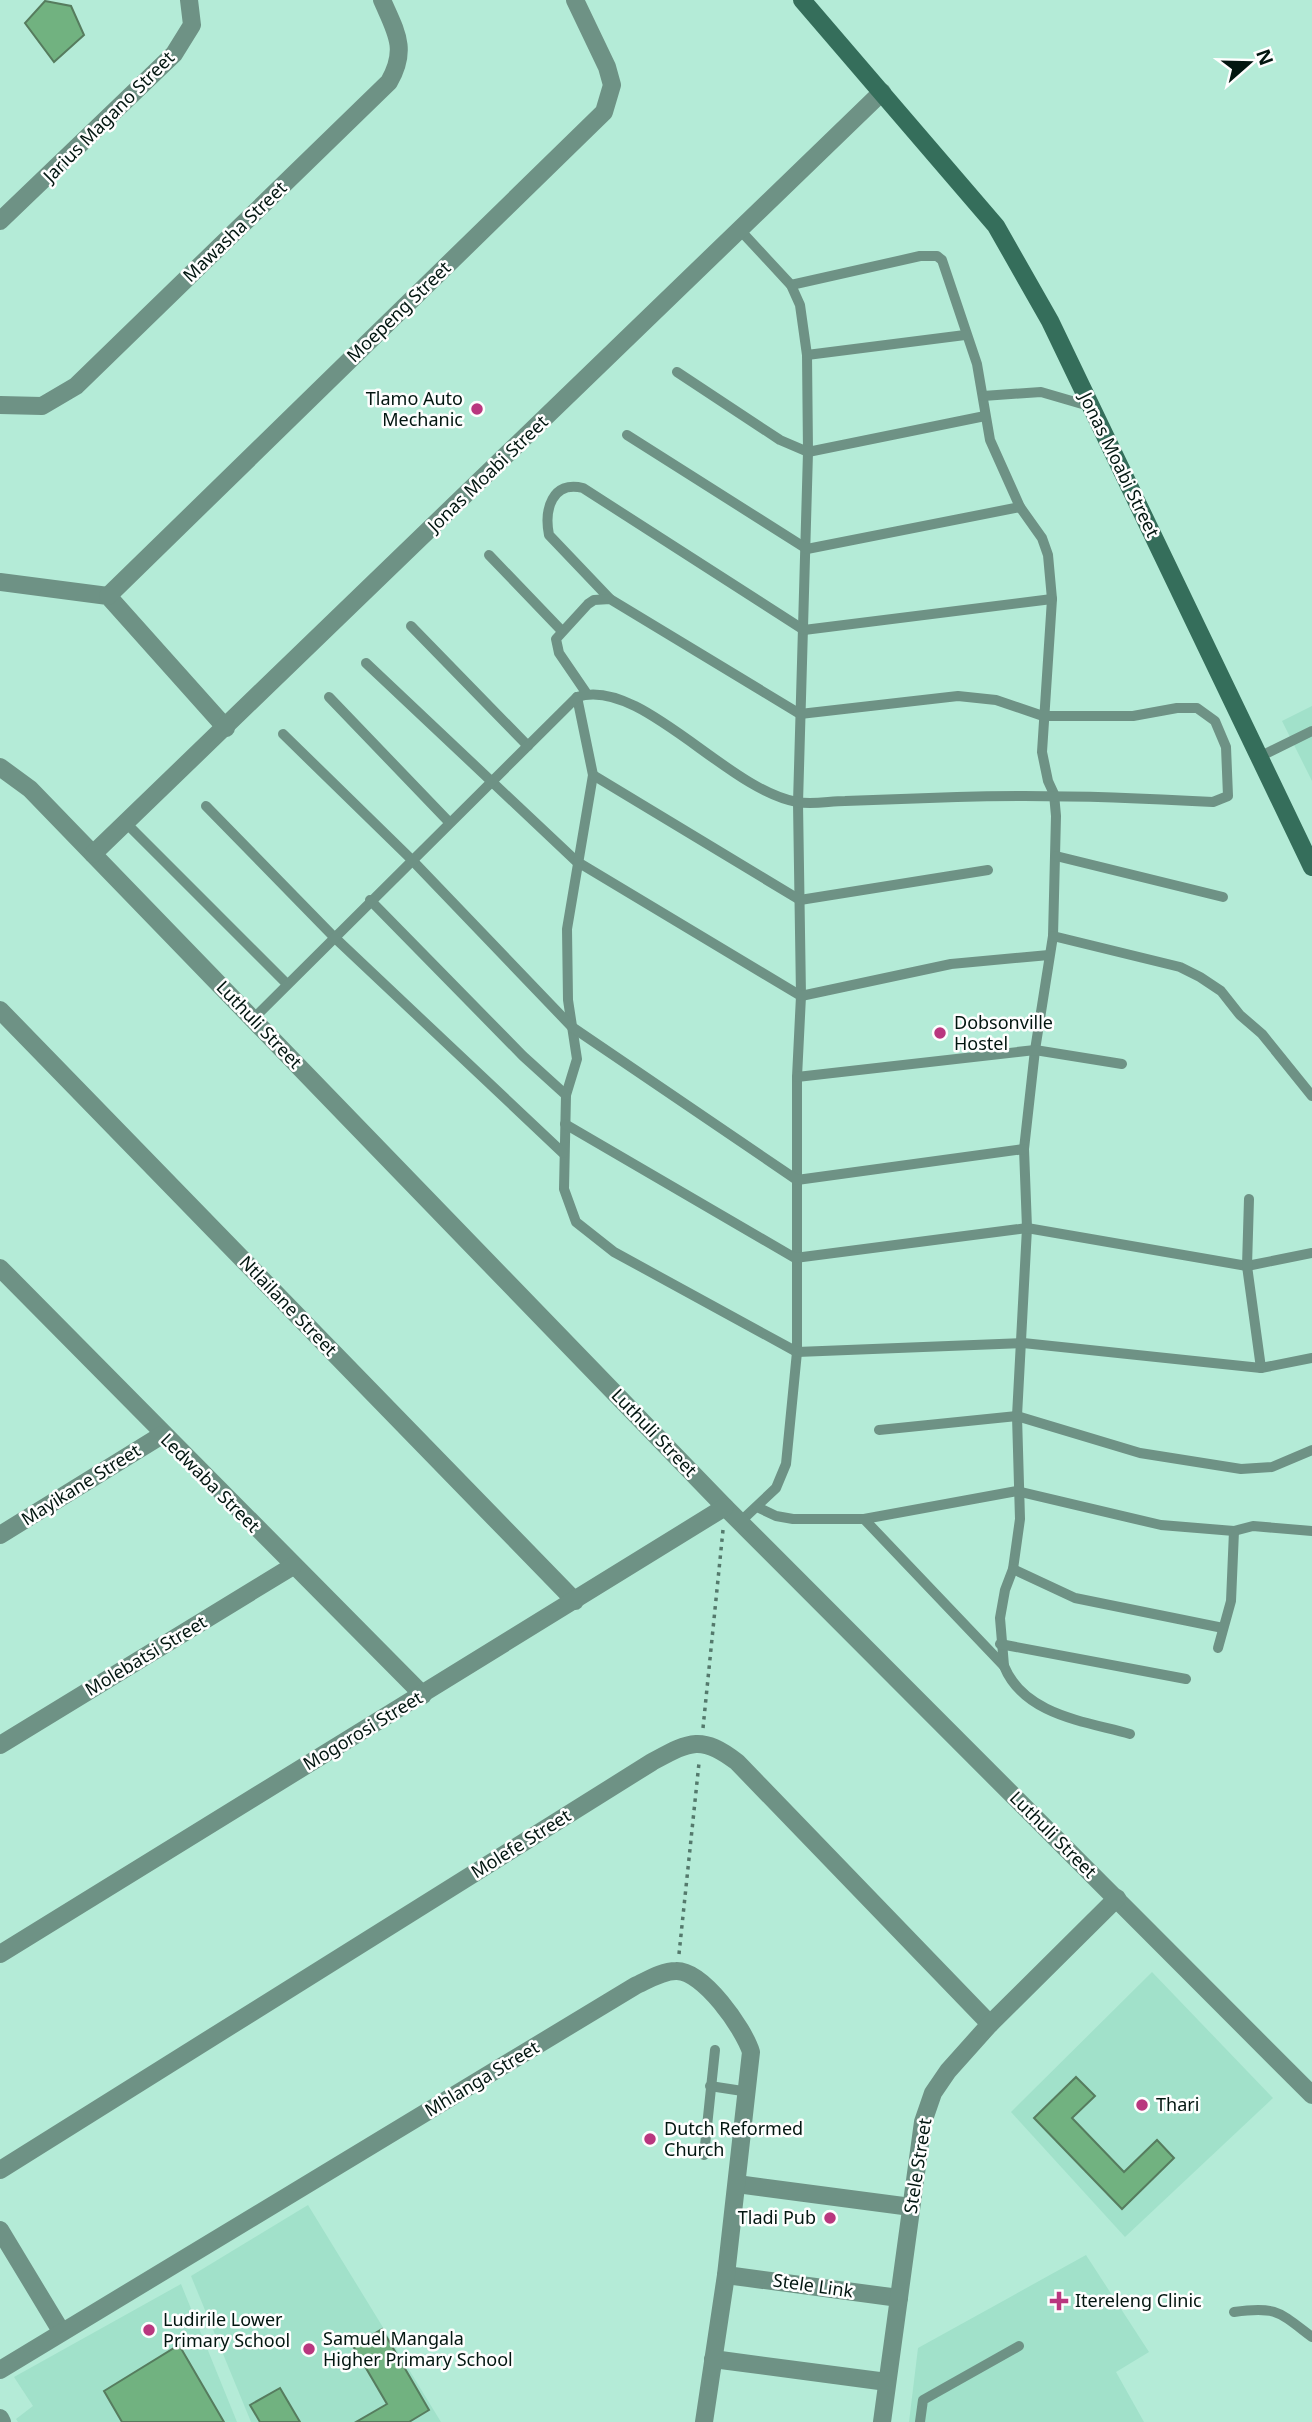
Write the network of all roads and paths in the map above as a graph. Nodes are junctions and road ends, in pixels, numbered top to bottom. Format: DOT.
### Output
graph roads {
  1 [pos="189,0"];
  2 [pos="382,0"];
  3 [pos="575,0"];
  4 [pos="802,0"];
  5 [pos="882,92"];
  6 [pos="0,221"];
  7 [pos="740,230"];
  8 [pos="791,285"];
  9 [pos="965,335"];
  10 [pos="807,355"];
  11 [pos="677,372"];
  12 [pos="983,396"];
  13 [pos="0,405"];
  14 [pos="1089,406"];
  15 [pos="985,416"];
  16 [pos="627,435"];
  17 [pos="808,452"];
  18 [pos="1020,507"];
  19 [pos="807,549"];
  20 [pos="489,555"];
  21 [pos="0,582"];
  22 [pos="108,596"];
  23 [pos="610,599"];
  24 [pos="1052,599"];
  25 [pos="411,626"];
  26 [pos="804,630"];
  27 [pos="561,631"];
  28 [pos="366,663"];
  29 [pos="582,696"];
  30 [pos="330,697"];
  31 [pos="800,714"];
  32 [pos="1043,716"];
  33 [pos="226,728"];
  34 [pos="1312,731"];
  35 [pos="283,734"];
  36 [pos="528,746"];
  37 [pos="1259,757"];
  38 [pos="0,767"];
  39 [pos="593,775"];
  40 [pos="491,780"];
  41 [pos="1054,793"];
  42 [pos="798,803"];
  43 [pos="206,806"];
  44 [pos="449,821"];
  45 [pos="125,822"];
  46 [pos="93,854"];
  47 [pos="1056,856"];
  48 [pos="1310,856"];
  49 [pos="411,859"];
  50 [pos="576,861"];
  51 [pos="988,870"];
  52 [pos="1223,897"];
  53 [pos="370,900"];
  54 [pos="800,900"];
  55 [pos="334,936"];
  56 [pos="1053,936"];
  57 [pos="1049,955"];
  58 [pos="287,984"];
  59 [pos="801,996"];
  60 [pos="0,1010"];
  61 [pos="253,1019"];
  62 [pos="572,1027"];
  63 [pos="1035,1050"];
  64 [pos="1122,1065"];
  65 [pos="797,1077"];
  66 [pos="566,1095"];
  67 [pos="1312,1096"];
  68 [pos="565,1124"];
  69 [pos="1024,1149"];
  70 [pos="563,1153"];
  71 [pos="797,1180"];
  72 [pos="1249,1199"];
  73 [pos="1027,1228"];
  74 [pos="1312,1253"];
  75 [pos="795,1258"];
  76 [pos="1247,1266"];
  77 [pos="0,1268"];
  78 [pos="1023,1343"];
  79 [pos="797,1352"];
  80 [pos="1312,1358"];
  81 [pos="1261,1368"];
  82 [pos="1017,1416"];
  83 [pos="878,1430"];
  84 [pos="162,1435"];
  85 [pos="1312,1450"];
  86 [pos="1017,1491"];
  87 [pos="725,1507"];
  88 [pos="757,1507"];
  89 [pos="864,1519"];
  90 [pos="740,1521"];
  91 [pos="1234,1531"];
  92 [pos="1312,1531"];
  93 [pos="0,1535"];
  94 [pos="293,1566"];
  95 [pos="1013,1569"];
  96 [pos="575,1601"];
  97 [pos="1223,1628"];
  98 [pos="1000,1644"];
  99 [pos="1218,1648"];
  100 [pos="1004,1666"];
  101 [pos="1186,1679"];
  102 [pos="423,1695"];
  103 [pos="1130,1734"];
  104 [pos="0,1745"];
  105 [pos="1117,1898"];
  106 [pos="0,1954"];
  107 [pos="990,2024"];
  108 [pos="715,2050"];
  109 [pos="710,2086"];
  110 [pos="749,2092"];
  111 [pos="1312,2095"];
  112 [pos="704,2155"];
  113 [pos="0,2170"];
  114 [pos="737,2184"];
  115 [pos="911,2207"];
  116 [pos="0,2230"];
  117 [pos="726,2275"];
  118 [pos="899,2298"];
  119 [pos="1234,2312"];
  120 [pos="61,2331"];
  121 [pos="1312,2337"];
  122 [pos="1019,2346"];
  123 [pos="713,2359"];
  124 [pos="0,2370"];
  125 [pos="887,2382"];
  126 [pos="704,2422"];
  127 [pos="882,2422"];
  128 [pos="920,2422"];
  1 -- 6 [label="street, Jarius Magano Street"];
  2 -- 13 [label="street, Mawasha Street"];
  3 -- 22 [label="street, Moepeng Street"];
  4 -- 5 [label="street, Jonas Moabi Street"];
  5 -- 7 [label="street, Jonas Moabi Street"];
  5 -- 14 [label="street, Jonas Moabi Street"];
  7 -- 8 [label="lane"];
  7 -- 33 [label="street, Jonas Moabi Street"];
  8 -- 9 [label="lane"];
  8 -- 10 [label="lane"];
  9 -- 10 [label="lane"];
  9 -- 12 [label="lane"];
  10 -- 17 [label="lane"];
  11 -- 17 [label="lane"];
  12 -- 14 [label="lane"];
  12 -- 15 [label="lane"];
  14 -- 37 [label="street, Jonas Moabi Street"];
  15 -- 17 [label="lane"];
  15 -- 18 [label="lane"];
  16 -- 19 [label="lane"];
  17 -- 19 [label="lane"];
  18 -- 19 [label="lane"];
  18 -- 24 [label="lane"];
  19 -- 26 [label="lane"];
  20 -- 27 [label="lane"];
  21 -- 22 [label="street"];
  22 -- 33 [label="street"];
  23 -- 26 [label="lane"];
  23 -- 27 [label="lane"];
  23 -- 31 [label="lane"];
  24 -- 26 [label="lane"];
  24 -- 32 [label="lane"];
  25 -- 36 [label="lane"];
  26 -- 31 [label="lane"];
  27 -- 29 [label="lane"];
  28 -- 40 [label="lane"];
  29 -- 36 [label="lane"];
  29 -- 39 [label="lane"];
  29 -- 42 [label="lane"];
  30 -- 44 [label="lane"];
  31 -- 32 [label="lane"];
  31 -- 42 [label="lane"];
  32 -- 41 [label="lane"];
  32 -- 41 [label="lane"];
  33 -- 45 [label="street, Jonas Moabi Street"];
  34 -- 37 [label="lane"];
  35 -- 49 [label="lane"];
  36 -- 40 [label="lane"];
  37 -- 48 [label="street, Jonas Moabi Street"];
  38 -- 46 [label="street, Luthuli Street"];
  39 -- 50 [label="lane"];
  39 -- 54 [label="lane"];
  40 -- 44 [label="lane"];
  40 -- 50 [label="lane"];
  41 -- 42 [label="lane"];
  41 -- 47 [label="lane"];
  42 -- 54 [label="lane"];
  43 -- 55 [label="lane"];
  44 -- 49 [label="lane"];
  45 -- 46 [label="street, Jonas Moabi Street"];
  45 -- 58 [label="lane"];
  46 -- 61 [label="street, Luthuli Street"];
  47 -- 52 [label="lane"];
  47 -- 56 [label="lane"];
  49 -- 53 [label="lane"];
  49 -- 62 [label="lane"];
  50 -- 59 [label="lane"];
  50 -- 62 [label="lane"];
  51 -- 54 [label="lane"];
  53 -- 55 [label="lane"];
  53 -- 66 [label="lane"];
  54 -- 59 [label="lane"];
  55 -- 58 [label="lane"];
  55 -- 70 [label="lane"];
  56 -- 57 [label="lane"];
  56 -- 67 [label="lane"];
  57 -- 59 [label="lane"];
  57 -- 63 [label="lane"];
  58 -- 61 [label="lane"];
  59 -- 65 [label="lane"];
  60 -- 96 [label="street, Ntlailane Street"];
  61 -- 87 [label="street, Luthuli Street"];
  62 -- 66 [label="lane"];
  62 -- 71 [label="lane"];
  63 -- 64 [label="lane"];
  63 -- 65 [label="lane"];
  63 -- 69 [label="lane"];
  65 -- 71 [label="lane"];
  66 -- 68 [label="lane"];
  68 -- 70 [label="lane"];
  68 -- 75 [label="lane"];
  69 -- 71 [label="lane"];
  69 -- 73 [label="lane"];
  70 -- 79 [label="lane"];
  71 -- 75 [label="lane"];
  72 -- 76 [label="lane"];
  73 -- 75 [label="lane"];
  73 -- 76 [label="lane"];
  73 -- 78 [label="lane"];
  74 -- 76 [label="lane"];
  75 -- 79 [label="lane"];
  76 -- 81 [label="lane"];
  77 -- 84 [label="street, Ledwaba Street"];
  78 -- 79 [label="lane"];
  78 -- 81 [label="lane"];
  78 -- 82 [label="lane"];
  79 -- 88 [label="lane"];
  80 -- 81 [label="lane"];
  82 -- 83 [label="lane"];
  82 -- 85 [label="lane"];
  82 -- 86 [label="lane"];
  84 -- 93 [label="street, Mayikane Street"];
  84 -- 94 [label="street, Ledwaba Street"];
  86 -- 89 [label="lane"];
  86 -- 91 [label="lane"];
  86 -- 95 [label="lane"];
  87 -- 90 [label="street, Luthuli Street"];
  87 -- 96 [label="street, Mogorosi Street"];
  88 -- 89 [label="lane"];
  88 -- 90 [label="lane"];
  89 -- 100 [label="lane"];
  90 -- 105 [label="street, Luthuli Street"];
  91 -- 92 [label="lane"];
  91 -- 97 [label="lane"];
  94 -- 102 [label="street, Ledwaba Street"];
  94 -- 104 [label="street, Molebatsi Street"];
  95 -- 97 [label="lane"];
  95 -- 98 [label="lane"];
  96 -- 102 [label="street, Mogorosi Street"];
  97 -- 99 [label="lane"];
  98 -- 100 [label="lane"];
  98 -- 101 [label="lane"];
  100 -- 103 [label="lane"];
  102 -- 106 [label="street, Mogorosi Street"];
  105 -- 107 [label="street, Stele Street"];
  105 -- 111 [label="street, Luthuli Street"];
  107 -- 113 [label="street, Molefe Street"];
  107 -- 115 [label="street, Stele Street"];
  108 -- 109 [label="lane"];
  109 -- 110 [label="lane"];
  109 -- 112 [label="lane"];
  110 -- 114 [label="street, Mhlanga Street"];
  110 -- 120 [label="street, Mhlanga Street"];
  114 -- 115 [label="street"];
  114 -- 117 [label="street, Mhlanga Street"];
  115 -- 118 [label="street, Stele Street"];
  116 -- 120 [label="street"];
  117 -- 118 [label="street, Stele Link"];
  117 -- 123 [label="street, Mhlanga Street"];
  118 -- 125 [label="street, Stele Street"];
  119 -- 121 [label="lane"];
  120 -- 124 [label="street, Mhlanga Street"];
  122 -- 128 [label="lane"];
  123 -- 125 [label="street"];
  123 -- 126 [label="street, Mhlanga Street"];
  125 -- 127 [label="street, Stele Street"];
}
